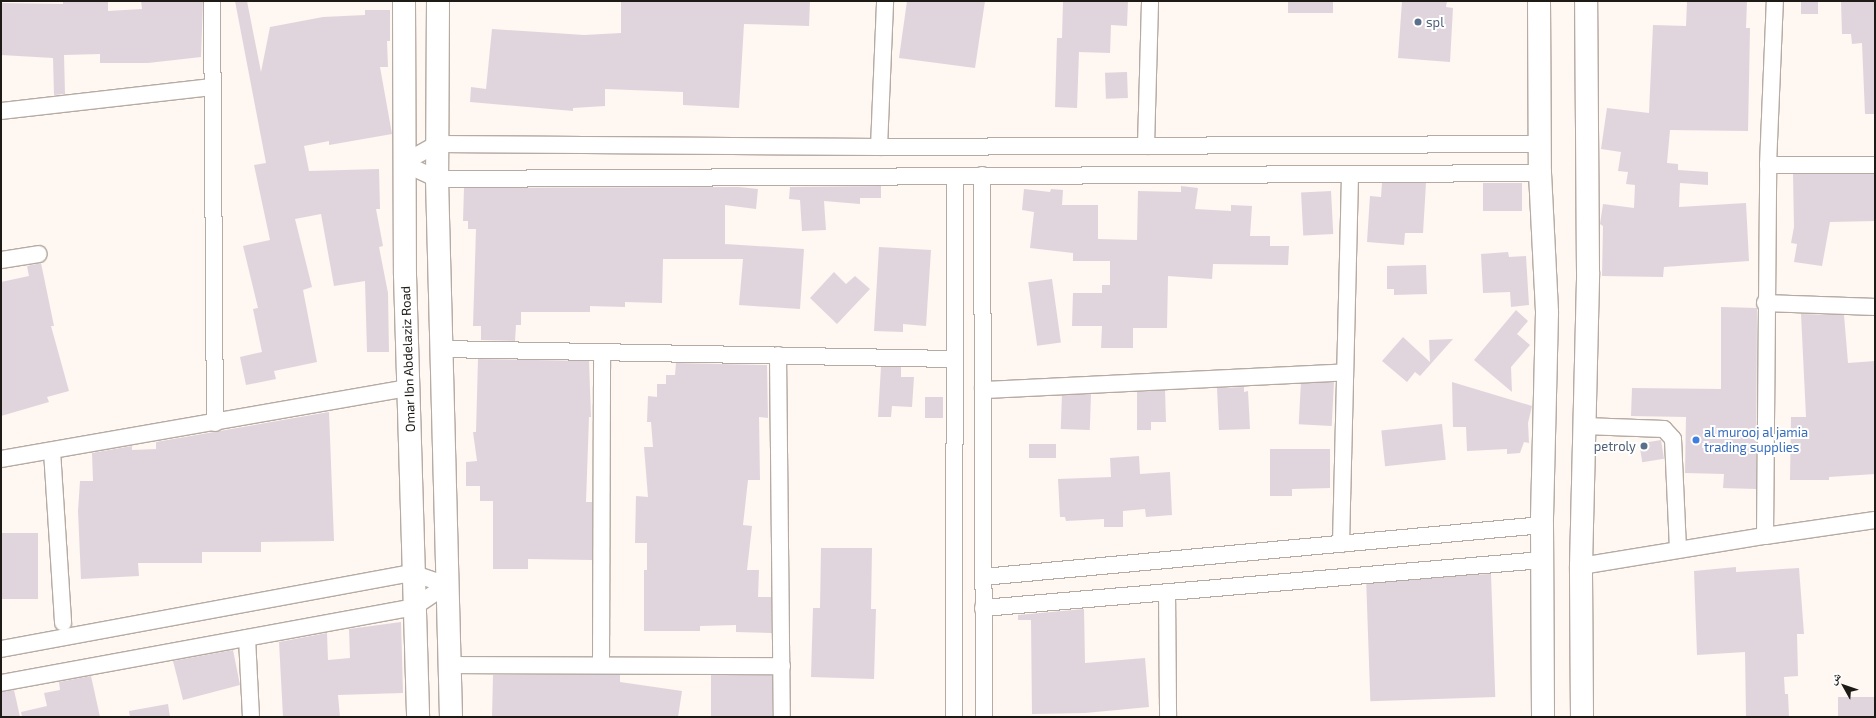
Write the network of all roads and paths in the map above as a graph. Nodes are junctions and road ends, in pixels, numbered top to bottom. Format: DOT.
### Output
graph roads {
  1 [pos="212,1"];
  2 [pos="404,1"];
  3 [pos="438,1"];
  4 [pos="885,1"];
  5 [pos="1150,1"];
  6 [pos="1539,1"];
  7 [pos="1586,1"];
  8 [pos="1775,1"];
  9 [pos="213,87"];
  10 [pos="1,112"];
  11 [pos="437,144"];
  12 [pos="1539,144"];
  13 [pos="1146,146"];
  14 [pos="880,147"];
  15 [pos="403,163"];
  16 [pos="1768,165"];
  17 [pos="1875,165"];
  18 [pos="1540,173"];
  19 [pos="1350,174"];
  20 [pos="954,176"];
  21 [pos="982,176"];
  22 [pos="437,179"];
  23 [pos="39,254"];
  24 [pos="1,260"];
  25 [pos="1766,303"];
  26 [pos="1875,307"];
  27 [pos="440,349"];
  28 [pos="602,352"];
  29 [pos="778,355"];
  30 [pos="954,359"];
  31 [pos="1345,372"];
  32 [pos="409,388"];
  33 [pos="982,390"];
  34 [pos="215,423"];
  35 [pos="1584,426"];
  36 [pos="52,451"];
  37 [pos="1,459"];
  38 [pos="1875,520"];
  39 [pos="1542,525"];
  40 [pos="1764,536"];
  41 [pos="1341,544"];
  42 [pos="1678,550"];
  43 [pos="1542,560"];
  44 [pos="1581,566"];
  45 [pos="412,574"];
  46 [pos="983,577"];
  47 [pos="447,585"];
  48 [pos="1167,592"];
  49 [pos="414,607"];
  50 [pos="983,608"];
  51 [pos="63,623"];
  52 [pos="247,638"];
  53 [pos="1,649"];
  54 [pos="449,665"];
  55 [pos="601,666"];
  56 [pos="782,666"];
  57 [pos="1,683"];
  58 [pos="251,717"];
  59 [pos="418,717"];
  60 [pos="451,717"];
  61 [pos="782,717"];
  62 [pos="954,717"];
  63 [pos="984,717"];
  64 [pos="1168,717"];
  65 [pos="1543,717"];
  66 [pos="1582,717"];
  1 -- 9 [label="street"];
  2 -- 15 [label="street, Omar Ibn Abdelaziz Road"];
  3 -- 11 [label="street"];
  4 -- 14 [label="street"];
  5 -- 13 [label="street"];
  6 -- 12 [label="street"];
  7 -- 35 [label="street"];
  8 -- 16 [label="street"];
  9 -- 10 [label="street"];
  9 -- 34 [label="street"];
  11 -- 14 [label="street"];
  11 -- 15 [label="street"];
  11 -- 22 [label="street"];
  12 -- 13 [label="street"];
  12 -- 18 [label="street"];
  13 -- 14 [label="street"];
  15 -- 22 [label="street"];
  15 -- 32 [label="street, Omar Ibn Abdelaziz Road"];
  16 -- 17 [label="street"];
  16 -- 25 [label="street"];
  18 -- 19 [label="street"];
  18 -- 39 [label="street"];
  19 -- 21 [label="street"];
  19 -- 31 [label="street"];
  20 -- 21 [label="street"];
  20 -- 22 [label="street"];
  20 -- 30 [label="street"];
  21 -- 33 [label="street"];
  22 -- 27 [label="street"];
  23 -- 24 [label="street"];
  25 -- 26 [label="street"];
  25 -- 40 [label="street"];
  27 -- 28 [label="street"];
  27 -- 47 [label="street"];
  28 -- 29 [label="street"];
  28 -- 55 [label="street"];
  29 -- 30 [label="street"];
  29 -- 56 [label="street"];
  30 -- 62 [label="street"];
  31 -- 33 [label="street"];
  31 -- 41 [label="street"];
  32 -- 34 [label="street"];
  32 -- 45 [label="street, Omar Ibn Abdelaziz Road"];
  33 -- 46 [label="street"];
  34 -- 36 [label="street"];
  35 -- 42 [label="street"];
  35 -- 44 [label="street"];
  36 -- 37 [label="street"];
  36 -- 51 [label="street"];
  38 -- 40 [label="street"];
  39 -- 41 [label="street"];
  39 -- 43 [label="street"];
  40 -- 42 [label="street"];
  41 -- 46 [label="street"];
  42 -- 44 [label="street"];
  43 -- 48 [label="street"];
  43 -- 65 [label="street"];
  44 -- 66 [label="street"];
  45 -- 47 [label="street"];
  45 -- 49 [label="street, Omar Ibn Abdelaziz Road"];
  45 -- 53 [label="street"];
  46 -- 50 [label="street"];
  47 -- 49 [label="street"];
  47 -- 54 [label="street"];
  48 -- 50 [label="street"];
  48 -- 64 [label="street"];
  49 -- 52 [label="street"];
  49 -- 59 [label="street, Omar Ibn Abdelaziz Road"];
  50 -- 63 [label="street"];
  52 -- 57 [label="street"];
  52 -- 58 [label="street"];
  54 -- 55 [label="street"];
  54 -- 60 [label="street"];
  55 -- 56 [label="street"];
  56 -- 61 [label="street"];
}
